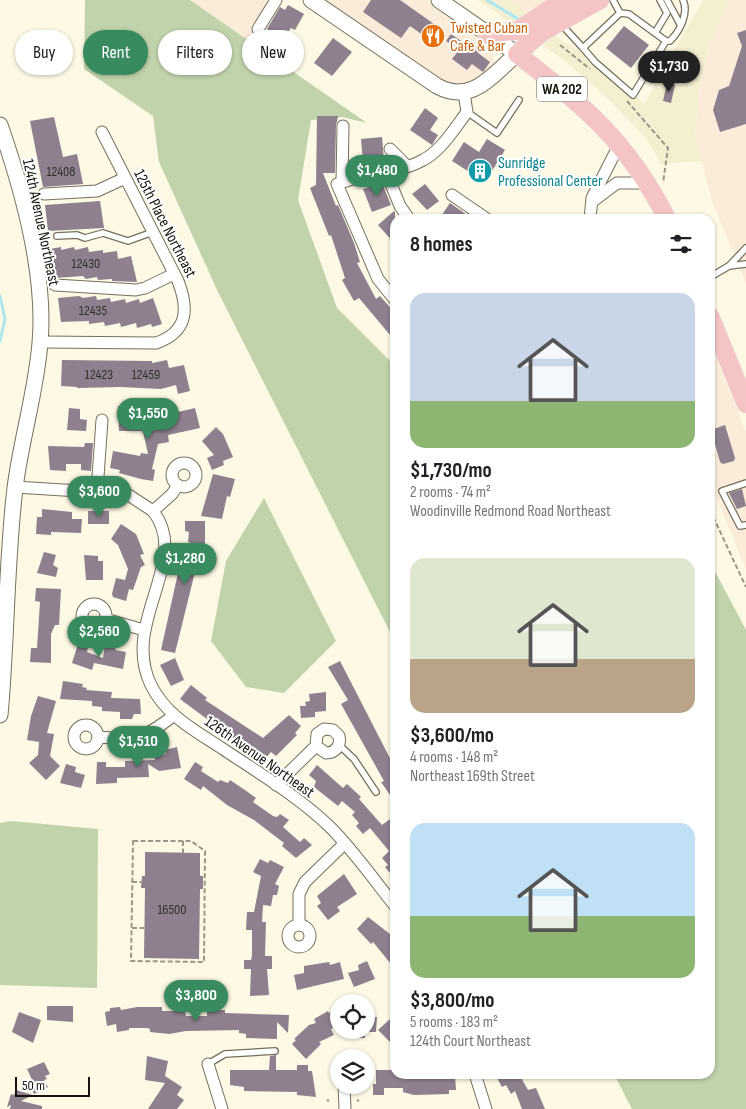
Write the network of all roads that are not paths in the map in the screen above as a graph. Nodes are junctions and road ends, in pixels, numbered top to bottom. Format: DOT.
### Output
graph roads {
  1 [pos="276,0"];
  2 [pos="311,0"];
  3 [pos="439,0"];
  4 [pos="604,0"];
  5 [pos="660,0"];
  6 [pos="667,0"];
  7 [pos="683,0"];
  8 [pos="620,13"];
  9 [pos="559,23"];
  10 [pos="680,24"];
  11 [pos="258,29"];
  12 [pos="486,33"];
  13 [pos="655,33"];
  14 [pos="666,41"];
  15 [pos="583,48"];
  16 [pos="517,54"];
  17 [pos="464,93"];
  18 [pos="520,100"];
  19 [pos="466,112"];
  20 [pos="0,125"];
  21 [pos="343,126"];
  22 [pos="102,132"];
  23 [pos="620,143"];
  24 [pos="390,150"];
  25 [pos="407,166"];
  26 [pos="386,172"];
  27 [pos="125,178"];
  28 [pos="340,182"];
  29 [pos="655,187"];
  30 [pos="44,194"];
  31 [pos="452,195"];
  32 [pos="591,202"];
  33 [pos="406,214"];
  34 [pos="480,214"];
  35 [pos="590,214"];
  36 [pos="665,214"];
  37 [pos="153,232"];
  38 [pos="58,236"];
  39 [pos="746,248"];
  40 [pos="746,264"];
  41 [pos="729,266"];
  42 [pos="174,274"];
  43 [pos="715,274"];
  44 [pos="55,285"];
  45 [pos="390,294"];
  46 [pos="715,328"];
  47 [pos="41,342"];
  48 [pos="746,404"];
  49 [pos="102,420"];
  50 [pos="746,483"];
  51 [pos="178,485"];
  52 [pos="15,487"];
  53 [pos="97,491"];
  54 [pos="153,511"];
  55 [pos="746,525"];
  56 [pos="4,569"];
  57 [pos="106,619"];
  58 [pos="144,630"];
  59 [pos="1,693"];
  60 [pos="0,715"];
  61 [pos="174,716"];
  62 [pos="98,738"];
  63 [pos="339,745"];
  64 [pos="316,746"];
  65 [pos="276,784"];
  66 [pos="376,792"];
  67 [pos="344,844"];
  68 [pos="390,900"];
  69 [pos="299,925"];
  70 [pos="275,1051"];
  71 [pos="208,1064"];
  72 [pos="476,1079"];
  73 [pos="344,1094"];
  74 [pos="483,1108"];
  75 [pos="222,1109"];
  76 [pos="345,1109"];
  1 -- 11 [label="street"];
  2 -- 17 [label="street"];
  3 -- 12 [label="street"];
  4 -- 8 [label="lane"];
  4 -- 9 [label="main road"];
  4 -- 12 [label="main road"];
  5 -- 13 [label="lane"];
  6 -- 10 [label="lane"];
  7 -- 10 [label="lane"];
  8 -- 13 [label="lane"];
  8 -- 15 [label="lane"];
  9 -- 15 [label="lane"];
  9 -- 16 [label="main road"];
  10 -- 14 [label="lane"];
  12 -- 16 [label="street"];
  13 -- 14 [label="lane"];
  14 -- 15 [label="lane"];
  16 -- 17 [label="street"];
  16 -- 23 [label="main road, WA 202"];
  17 -- 19 [label="street"];
  18 -- 19 [label="lane"];
  19 -- 25 [label="street"];
  20 -- 47 [label="street, 124th Avenue Northeast"];
  21 -- 28 [label="street"];
  22 -- 27 [label="street, 125th Place Northeast"];
  23 -- 29 [label="main road, WA 202"];
  23 -- 32 [label="street"];
  24 -- 25 [label="street"];
  25 -- 26 [label="street"];
  26 -- 28 [label="street"];
  26 -- 33 [label="street"];
  27 -- 30 [label="street"];
  27 -- 37 [label="street, 125th Place Northeast"];
  28 -- 45 [label="street"];
  29 -- 32 [label="street"];
  29 -- 36 [label="main road, WA 202"];
  31 -- 34 [label="street"];
  32 -- 35 [label="street"];
  37 -- 38 [label="lane"];
  37 -- 42 [label="street, 125th Place Northeast"];
  39 -- 41 [label="lane"];
  40 -- 41 [label="lane"];
  41 -- 43 [label="lane"];
  42 -- 44 [label="street"];
  42 -- 47 [label="street, 125th Place Northeast"];
  46 -- 48 [label="main road"];
  47 -- 52 [label="street, 124th Avenue Northeast"];
  49 -- 53 [label="street"];
  50 -- 55 [label="lane"];
  51 -- 54 [label="street"];
  52 -- 53 [label="street"];
  52 -- 56 [label="street, 124th Avenue Northeast"];
  53 -- 54 [label="street"];
  54 -- 58 [label="street, 126th Avenue Northeast"];
  56 -- 59 [label="street, 124th Avenue Northeast"];
  57 -- 58 [label="street"];
  58 -- 61 [label="street, 126th Avenue Northeast"];
  59 -- 60 [label="street, 124th Avenue Northeast"];
  61 -- 62 [label="street"];
  61 -- 65 [label="street, 126th Avenue Northeast"];
  63 -- 64 [label="street"];
  63 -- 64 [label="street"];
  63 -- 66 [label="lane"];
  64 -- 65 [label="street"];
  65 -- 67 [label="street, 126th Avenue Northeast"];
  67 -- 68 [label="street, 126th Avenue Northeast"];
  67 -- 69 [label="street"];
  70 -- 71 [label="lane"];
  71 -- 75 [label="street"];
  72 -- 74 [label="street"];
  73 -- 76 [label="street"];
}
